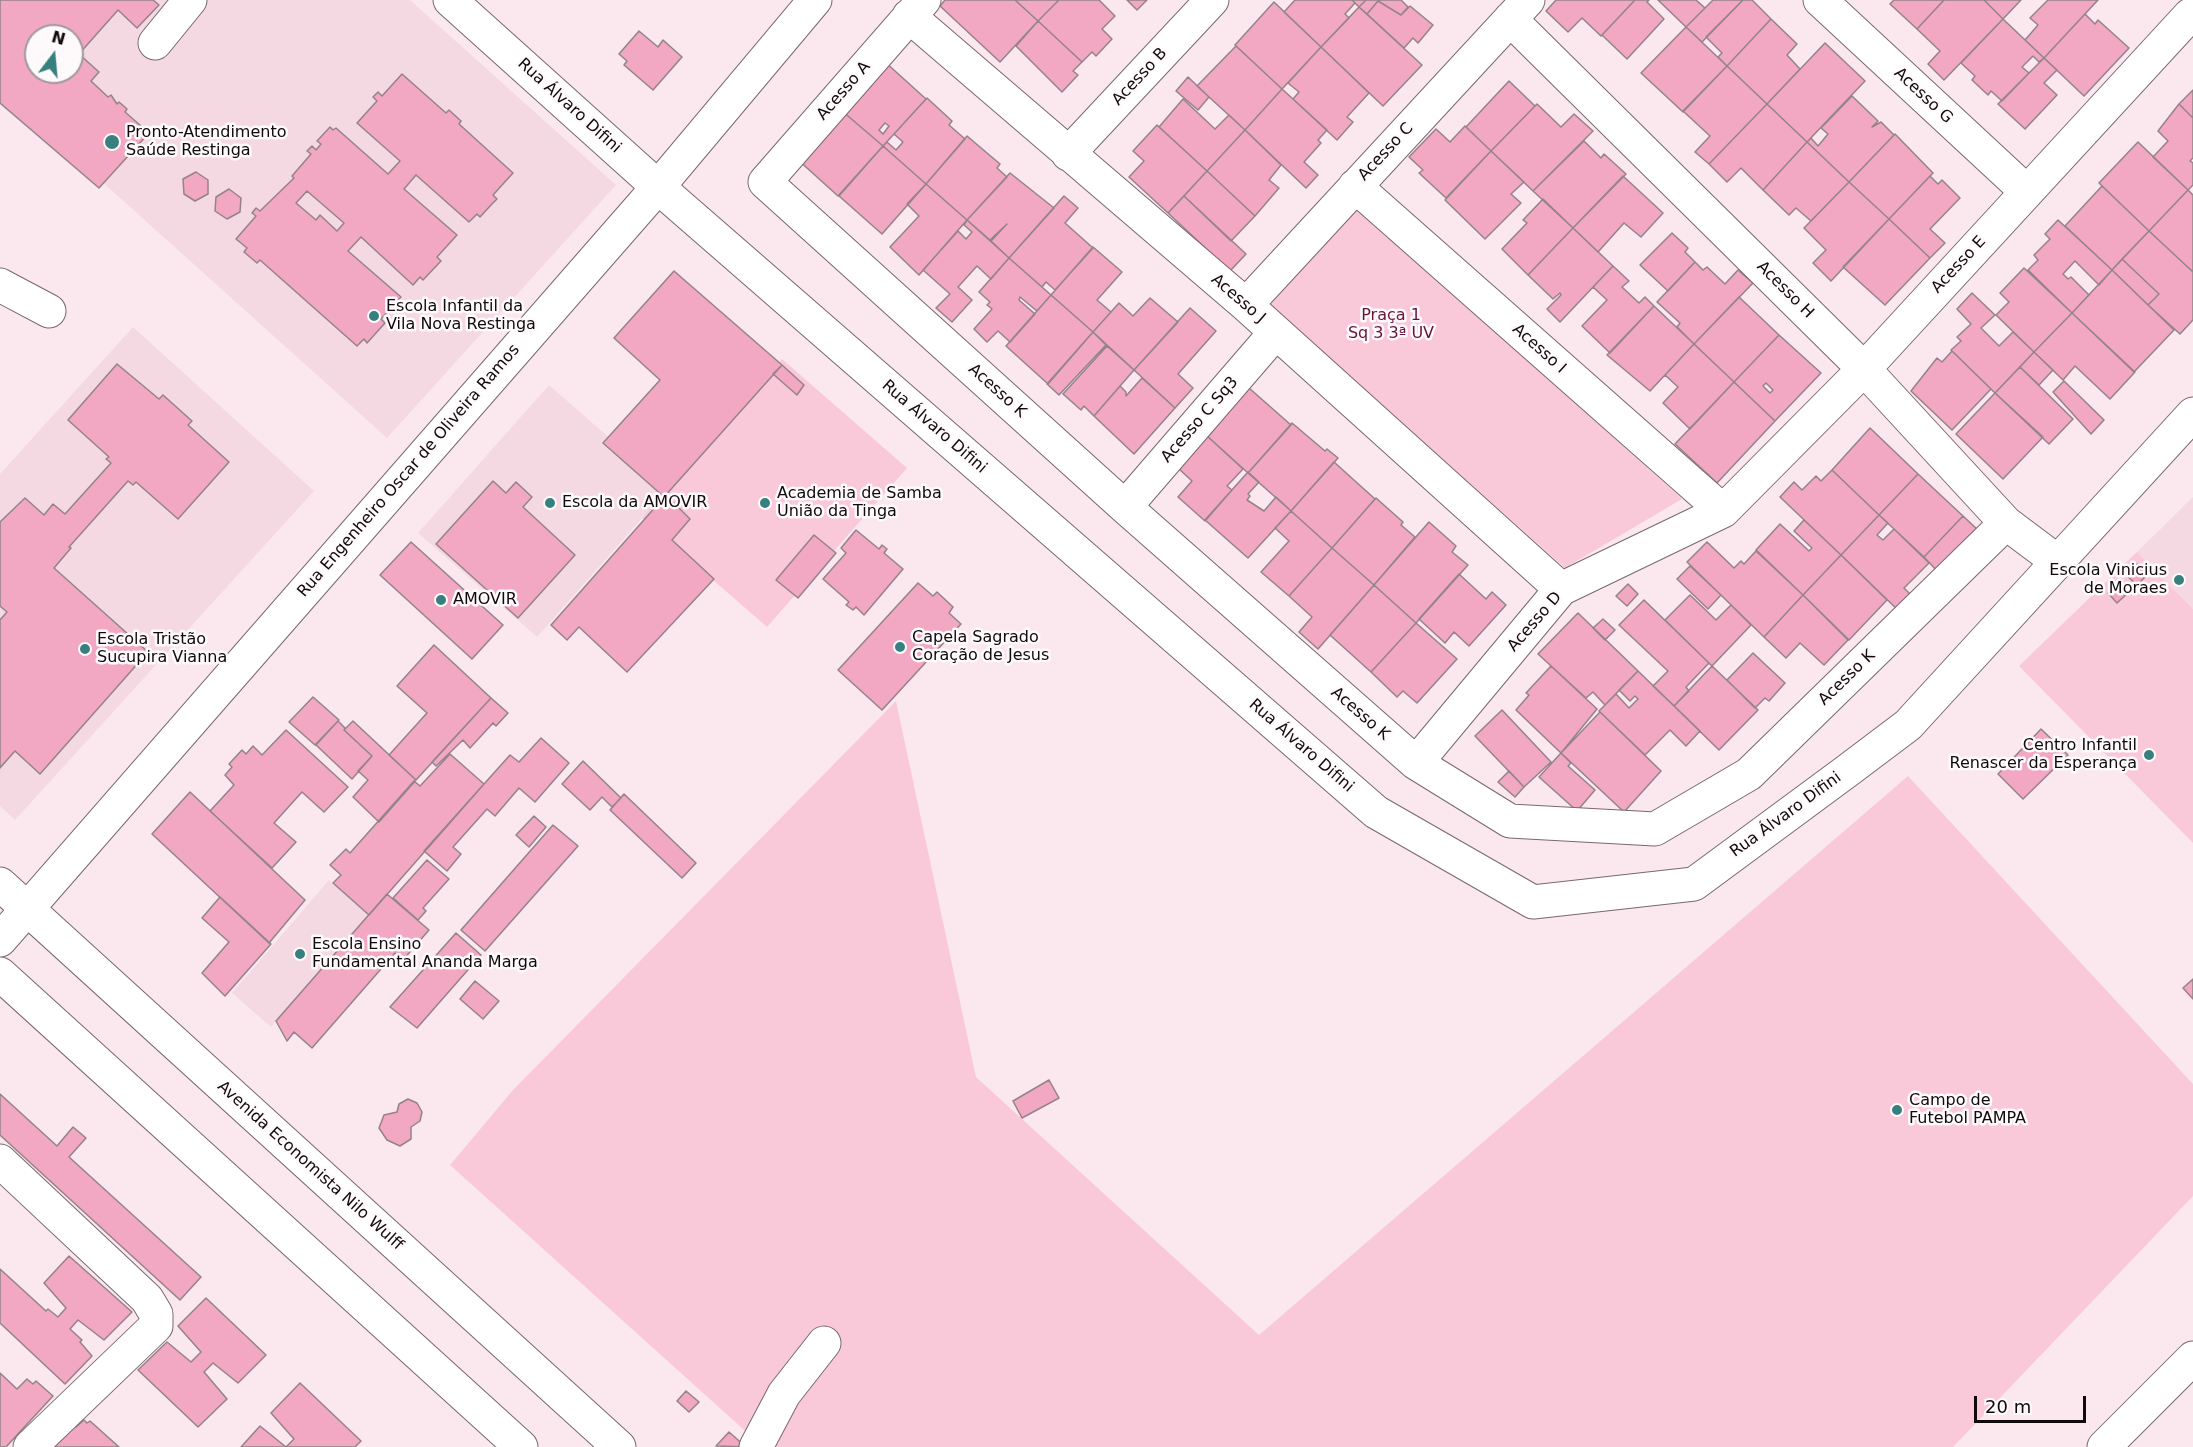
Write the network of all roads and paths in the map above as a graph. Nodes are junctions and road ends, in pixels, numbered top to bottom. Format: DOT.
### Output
graph roads {
  1 [pos="190,0"];
  2 [pos="450,0"];
  3 [pos="815,0"];
  4 [pos="1212,0"];
  5 [pos="1820,0"];
  6 [pos="916,8"];
  7 [pos="1519,9"];
  8 [pos="2185,11"];
  9 [pos="155,43"];
  10 [pos="1068,154"];
  11 [pos="765,182"];
  12 [pos="1355,186"];
  13 [pos="658,187"];
  14 [pos="2027,192"];
  15 [pos="0,285"];
  16 [pos="1246,305"];
  17 [pos="49,311"];
  18 [pos="1276,332"];
  19 [pos="1864,369"];
  20 [pos="2193,414"];
  21 [pos="1125,507"];
  22 [pos="1723,511"];
  23 [pos="2006,523"];
  24 [pos="2058,561"];
  25 [pos="1561,589"];
  26 [pos="1416,763"];
  27 [pos="0,884"];
  28 [pos="27,908"];
  29 [pos="0,940"];
  30 [pos="0,974"];
  31 [pos="0,1161"];
  32 [pos="824,1343"];
  33 [pos="2193,1358"];
  34 [pos="30,1447"];
  35 [pos="521,1447"];
  36 [pos="620,1447"];
  37 [pos="756,1447"];
  38 [pos="2104,1447"];
  1 -- 9 [label="street"];
  2 -- 13 [label="street, Rua Álvaro Difini"];
  3 -- 13 [label="street, Rua Engenheiro Oscar de Oliveira Ramos"];
  4 -- 10 [label="street, Acesso B"];
  5 -- 14 [label="street, Acesso G"];
  6 -- 10 [label="street, Acesso J"];
  6 -- 11 [label="street, Acesso A"];
  7 -- 12 [label="street, Acesso C"];
  7 -- 19 [label="street, Acesso H"];
  8 -- 14 [label="street, Acesso E"];
  10 -- 16 [label="street, Acesso J"];
  11 -- 21 [label="street, Acesso K"];
  12 -- 16 [label="street, Acesso C"];
  12 -- 22 [label="street, Acesso I"];
  13 -- 24 [label="street, Rua Álvaro Difini"];
  13 -- 28 [label="street, Rua Engenheiro Oscar de Oliveira Ramos"];
  14 -- 19 [label="street, Acesso E"];
  15 -- 17 [label="street"];
  16 -- 18 [label="street, Acesso J"];
  18 -- 21 [label="street, Acesso C Sq3"];
  18 -- 25 [label="street, Acesso J"];
  19 -- 22 [label="street, Acesso E"];
  19 -- 23 [label="street, Acesso H"];
  20 -- 24 [label="street, Rua Álvaro Difini"];
  21 -- 26 [label="street, Acesso K"];
  22 -- 25 [label="street, Acesso D"];
  23 -- 24 [label="street, Acesso H"];
  23 -- 26 [label="street, Acesso K"];
  25 -- 26 [label="street, Acesso D"];
  27 -- 28 [label="street, Avenida Economista Nilo Wulff"];
  28 -- 29 [label="street, Rua Engenheiro Oscar de Oliveira Ramos"];
  28 -- 36 [label="street, Avenida Economista Nilo Wulff"];
  30 -- 35 [label="street"];
  31 -- 34 [label="street"];
  32 -- 37 [label="street"];
  33 -- 38 [label="street"];
}
